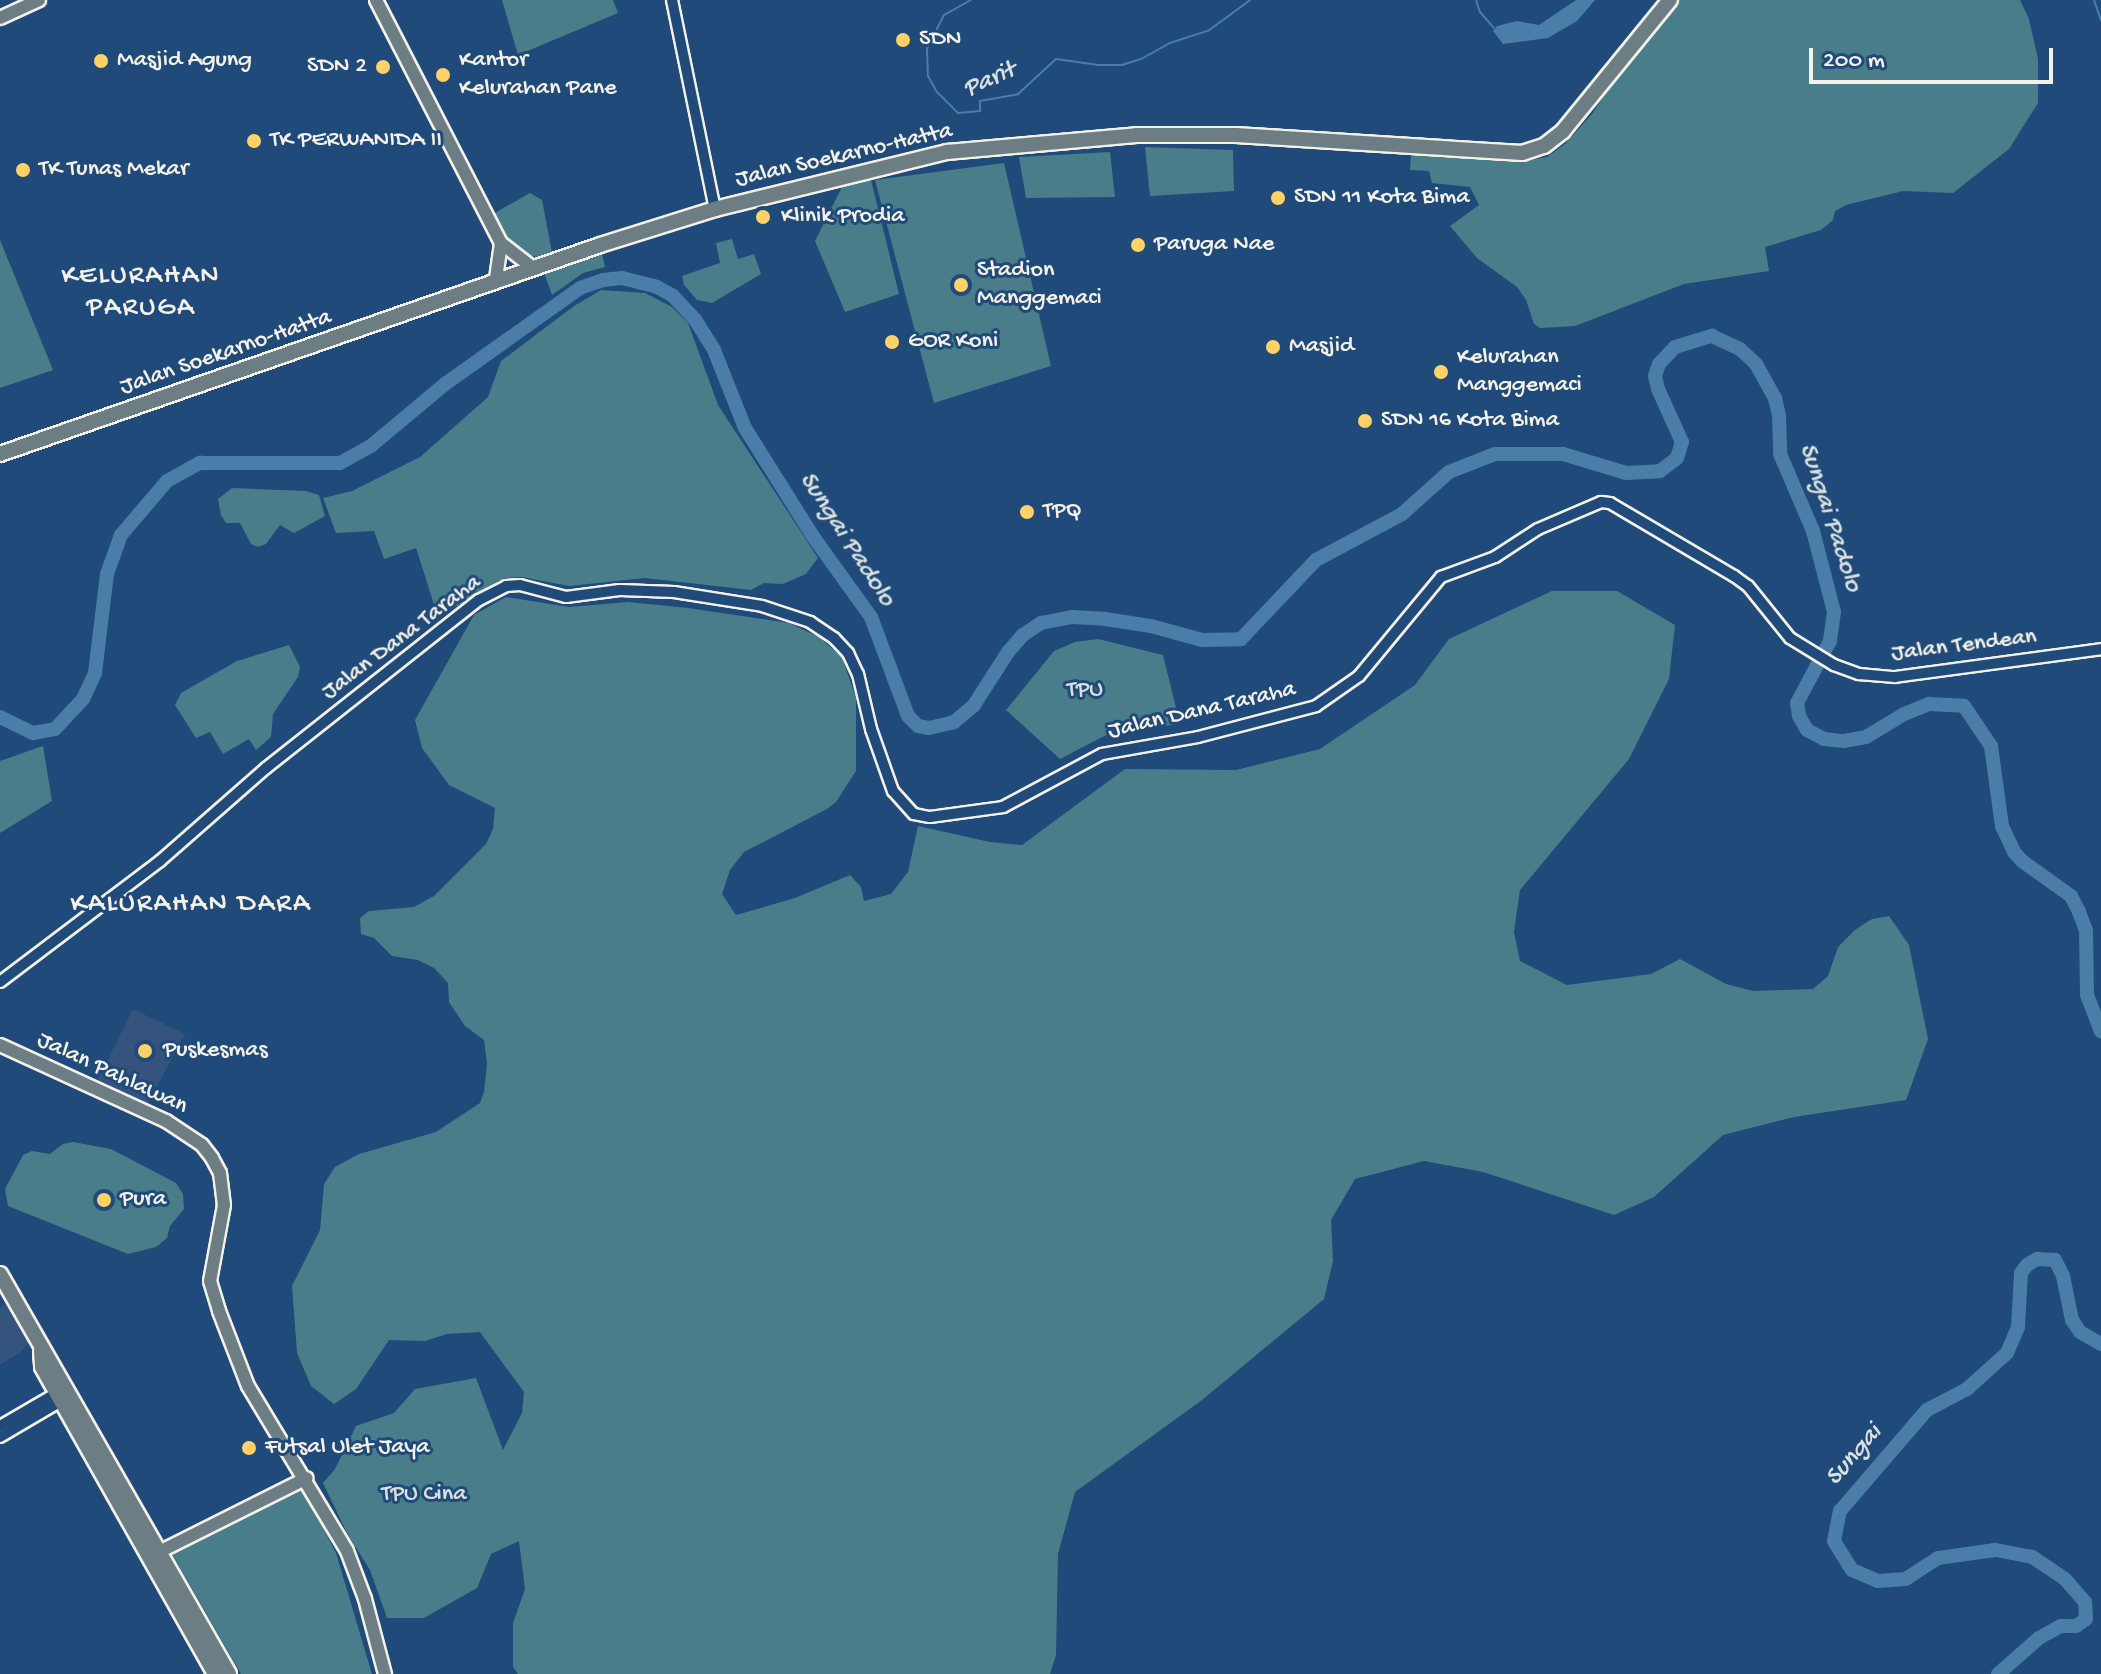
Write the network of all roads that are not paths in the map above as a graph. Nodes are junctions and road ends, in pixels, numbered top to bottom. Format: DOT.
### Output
graph roads {
  1 [pos="39,0"];
  2 [pos="376,0"];
  3 [pos="672,0"];
  4 [pos="1670,0"];
  5 [pos="0,18"];
  6 [pos="715,209"];
  7 [pos="501,243"];
  8 [pos="532,267"];
  9 [pos="496,280"];
  10 [pos="0,454"];
  11 [pos="1800,645"];
  12 [pos="2101,649"];
  13 [pos="0,982"];
  14 [pos="0,1045"];
  15 [pos="0,1274"];
  16 [pos="41,1351"];
  17 [pos="59,1397"];
  18 [pos="0,1426"];
  19 [pos="0,1437"];
  20 [pos="307,1478"];
  21 [pos="159,1552"];
  22 [pos="215,1674"];
  23 [pos="229,1674"];
  24 [pos="385,1674"];
  1 -- 5 [label="main road"];
  2 -- 7 [label="main road"];
  3 -- 6 [label="street"];
  4 -- 6 [label="highway, Jalan Soekarno-Hatta"];
  6 -- 8 [label="highway, Jalan Soekarno-Hatta"];
  7 -- 8 [label="main road"];
  7 -- 9 [label="main road"];
  8 -- 9 [label="highway, Jalan Soekarno-Hatta"];
  9 -- 10 [label="highway, Jalan Soekarno-Hatta"];
  11 -- 12 [label="street, Jalan Tendean"];
  11 -- 13 [label="street, Jalan Dana Taraha"];
  14 -- 20 [label="main road, Jalan Pahlawan"];
  15 -- 16 [label="highway"];
  16 -- 17 [label="highway"];
  16 -- 21 [label="highway"];
  17 -- 18 [label="street"];
  17 -- 19 [label="street"];
  17 -- 22 [label="highway"];
  20 -- 21 [label="main road"];
  20 -- 24 [label="main road, Jalan Pahlawan"];
  21 -- 23 [label="highway"];
}
